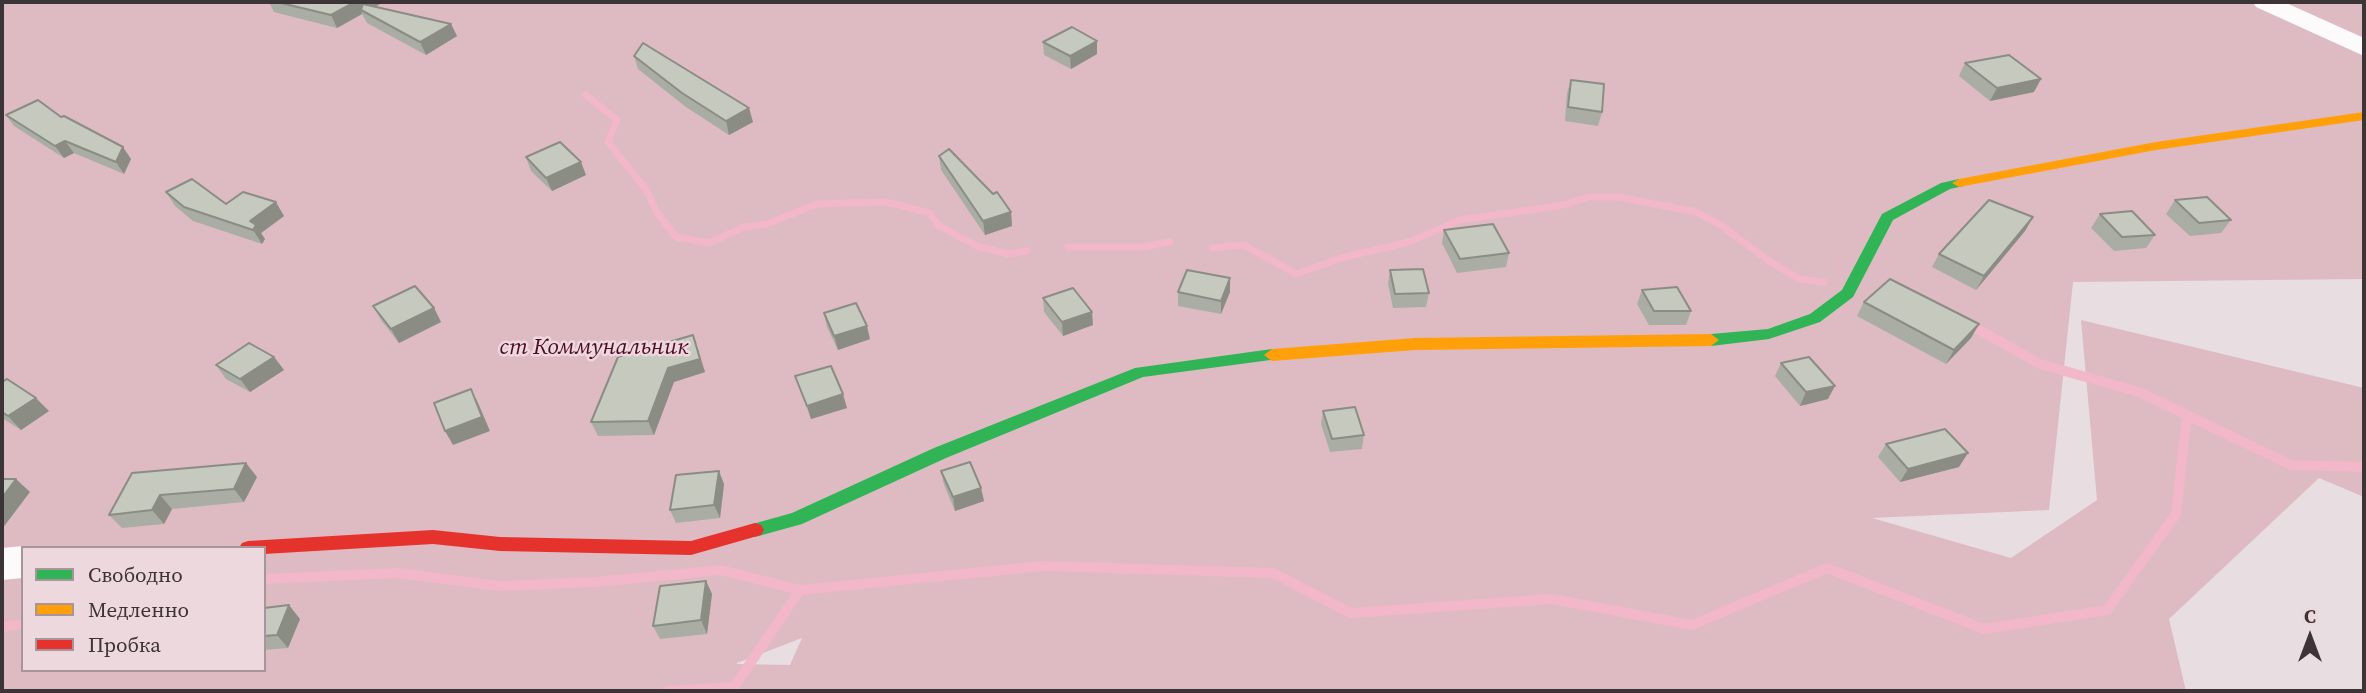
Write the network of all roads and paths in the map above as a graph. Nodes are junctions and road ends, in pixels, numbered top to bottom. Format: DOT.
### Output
graph roads {
  1 [pos="2265,2"];
  2 [pos="2364,48"];
  3 [pos="2364,116"];
  4 [pos="266,547"];
  5 [pos="21,562"];
  6 [pos="2,564"];
  1 -- 2 [label="street"];
  3 -- 4 [label="street"];
  5 -- 6 [label="street"];
}
